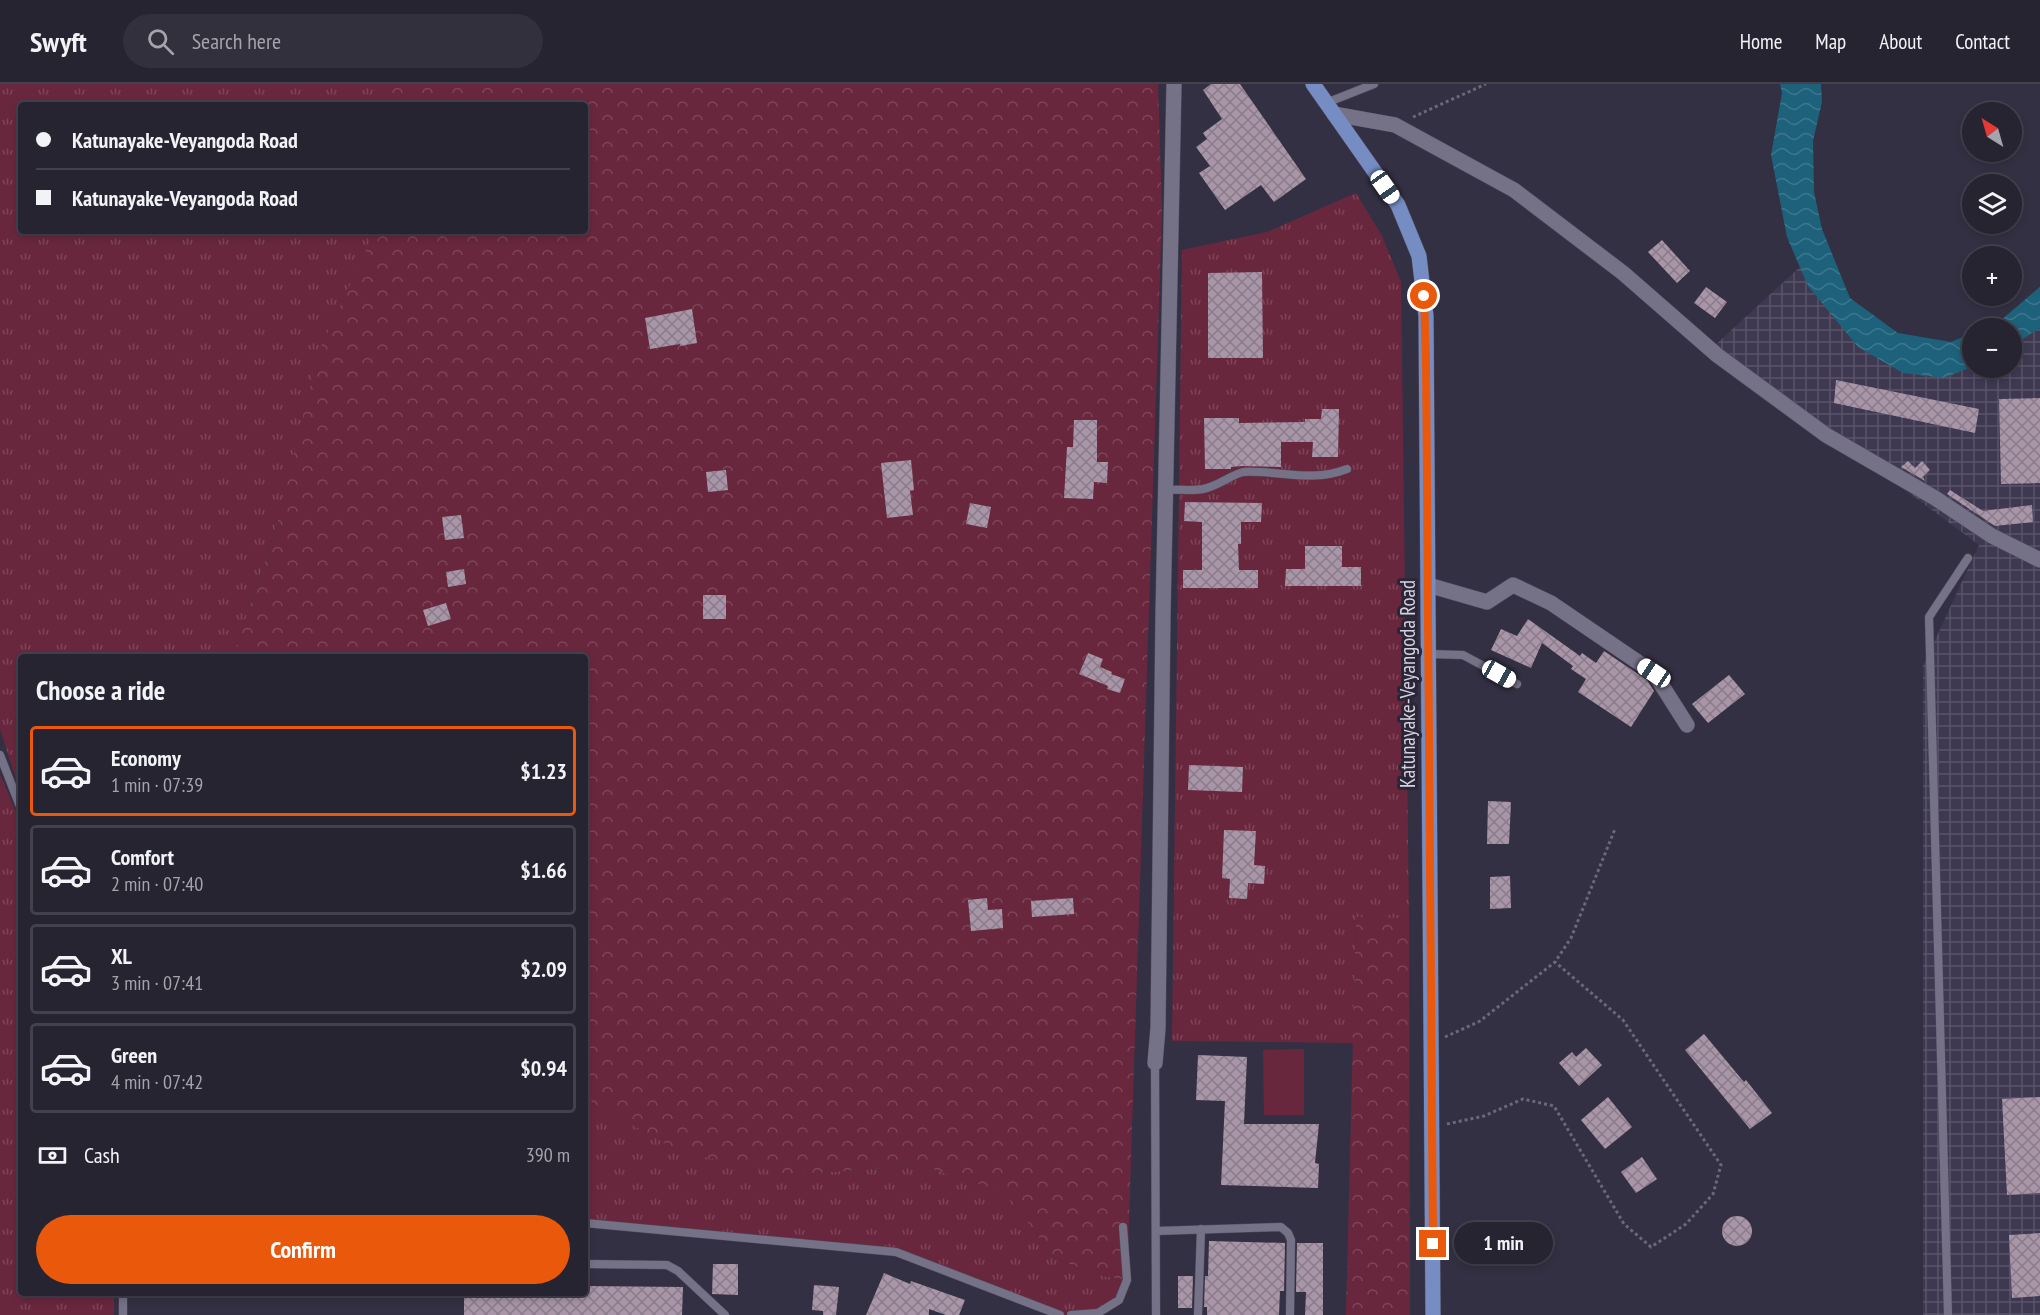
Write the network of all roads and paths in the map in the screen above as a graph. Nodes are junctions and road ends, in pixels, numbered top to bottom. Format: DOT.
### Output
graph roads {
  1 [pos="1174,84"];
  2 [pos="1313,84"];
  3 [pos="1374,84"];
  4 [pos="1486,84"];
  5 [pos="1330,108"];
  6 [pos="1395,125"];
  7 [pos="1347,469"];
  8 [pos="1165,490"];
  9 [pos="1968,558"];
  10 [pos="2040,560"];
  11 [pos="1428,585"];
  12 [pos="1428,654"];
  13 [pos="1517,684"];
  14 [pos="1687,725"];
  15 [pos="0,755"];
  16 [pos="18,801"];
  17 [pos="1615,829"];
  18 [pos="1555,962"];
  19 [pos="1431,1041"];
  20 [pos="1155,1064"];
  21 [pos="1433,1127"];
  22 [pos="588,1223"];
  23 [pos="1123,1227"];
  24 [pos="1201,1228"];
  25 [pos="1156,1231"];
  26 [pos="588,1264"];
  27 [pos="123,1296"];
  28 [pos="123,1315"];
  29 [pos="725,1315"];
  30 [pos="1060,1315"];
  31 [pos="1071,1315"];
  32 [pos="1156,1315"];
  33 [pos="1198,1315"];
  34 [pos="1290,1315"];
  35 [pos="1433,1315"];
  36 [pos="1948,1315"];
  1 -- 8 [label="street"];
  2 -- 5 [label="main road, Katunayake-Veyangoda Road"];
  3 -- 5 [label="lane"];
  4 -- 6 [label="path"];
  5 -- 6 [label="street"];
  5 -- 11 [label="main road, Katunayake-Veyangoda Road"];
  6 -- 10 [label="street"];
  7 -- 8 [label="lane"];
  8 -- 20 [label="street"];
  9 -- 36 [label="lane"];
  11 -- 12 [label="main road, Katunayake-Veyangoda Road"];
  11 -- 14 [label="street"];
  12 -- 13 [label="lane"];
  12 -- 19 [label="main road, Katunayake-Veyangoda Road"];
  15 -- 16 [label="lane"];
  17 -- 18 [label="path"];
  18 -- 19 [label="path"];
  18 -- 21 [label="path"];
  19 -- 21 [label="main road, Katunayake-Veyangoda Road"];
  20 -- 25 [label="lane"];
  21 -- 35 [label="main road, Katunayake-Veyangoda Road"];
  22 -- 30 [label="lane"];
  23 -- 31 [label="lane"];
  24 -- 25 [label="lane"];
  24 -- 33 [label="lane"];
  24 -- 34 [label="lane"];
  25 -- 32 [label="lane"];
  26 -- 29 [label="lane"];
  27 -- 28 [label="lane"];
}
